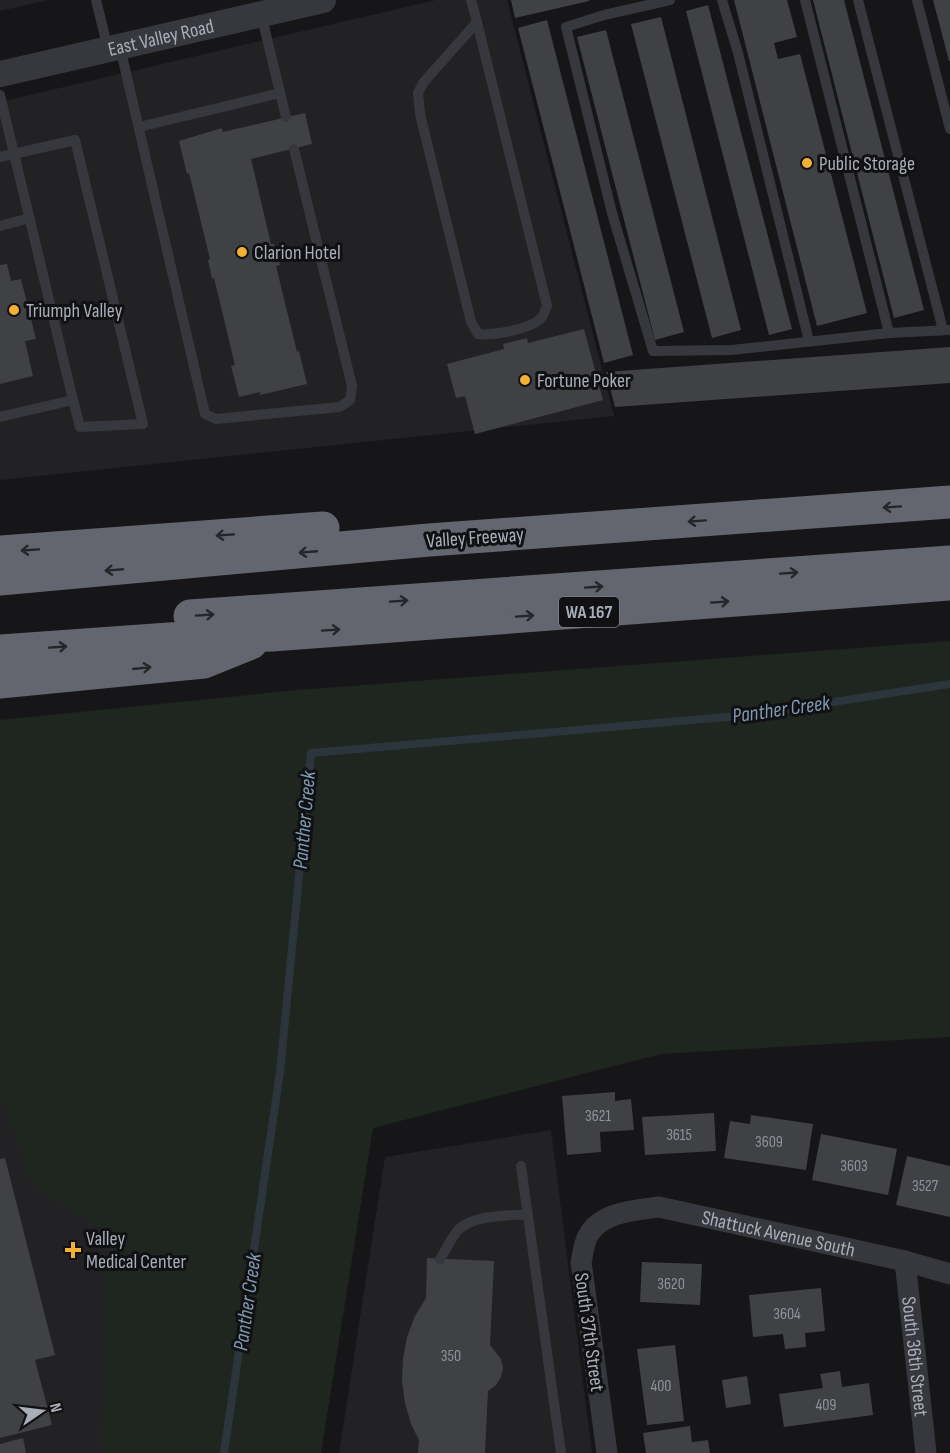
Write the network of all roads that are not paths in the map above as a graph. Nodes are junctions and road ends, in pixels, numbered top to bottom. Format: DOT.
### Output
graph roads {
  1 [pos="96,0"];
  2 [pos="323,0"];
  3 [pos="471,0"];
  4 [pos="670,0"];
  5 [pos="722,0"];
  6 [pos="805,0"];
  7 [pos="858,0"];
  8 [pos="917,0"];
  9 [pos="261,14"];
  10 [pos="477,22"];
  11 [pos="114,48"];
  12 [pos="0,74"];
  13 [pos="280,93"];
  14 [pos="0,95"];
  15 [pos="286,117"];
  16 [pos="139,127"];
  17 [pos="950,129"];
  18 [pos="294,149"];
  19 [pos="14,154"];
  20 [pos="0,157"];
  21 [pos="30,218"];
  22 [pos="0,226"];
  23 [pos="947,330"];
  24 [pos="889,333"];
  25 [pos="808,341"];
  26 [pos="73,400"];
  27 [pos="0,417"];
  28 [pos="950,502"];
  29 [pos="429,540"];
  30 [pos="0,552"];
  31 [pos="950,562"];
  32 [pos="0,579"];
  33 [pos="950,584"];
  34 [pos="0,629"];
  35 [pos="272,635"];
  36 [pos="0,651"];
  37 [pos="0,682"];
  38 [pos="521,1166"];
  39 [pos="528,1214"];
  40 [pos="606,1218"];
  41 [pos="440,1259"];
  42 [pos="905,1261"];
  43 [pos="950,1274"];
  44 [pos="561,1453"];
  45 [pos="607,1453"];
  46 [pos="926,1453"];
  1 -- 11 [label="lane"];
  2 -- 9 [label="street, East Valley Road"];
  3 -- 10 [label="lane"];
  4 -- 25 [label="lane"];
  5 -- 25 [label="lane"];
  6 -- 24 [label="lane"];
  7 -- 23 [label="lane"];
  8 -- 17 [label="lane"];
  9 -- 11 [label="street, East Valley Road"];
  9 -- 13 [label="lane"];
  10 -- 10 [label="lane"];
  11 -- 12 [label="street, East Valley Road"];
  11 -- 16 [label="lane"];
  13 -- 15 [label="lane"];
  13 -- 16 [label="lane"];
  14 -- 19 [label="lane"];
  16 -- 18 [label="lane"];
  19 -- 20 [label="lane"];
  19 -- 21 [label="lane"];
  19 -- 26 [label="lane"];
  21 -- 22 [label="lane"];
  21 -- 26 [label="lane"];
  23 -- 24 [label="lane"];
  24 -- 25 [label="lane"];
  26 -- 27 [label="lane"];
  28 -- 29 [label="highway, Valley Freeway, one-way"];
  29 -- 30 [label="highway, one-way"];
  29 -- 32 [label="highway, Valley Freeway, one-way"];
  34 -- 31 [label="highway, one-way"];
  35 -- 33 [label="highway, WA 167, one-way"];
  36 -- 35 [label="highway, WA 167, one-way"];
  37 -- 35 [label="highway, one-way"];
  38 -- 39 [label="lane"];
  39 -- 41 [label="lane"];
  39 -- 44 [label="lane"];
  40 -- 42 [label="street, Shattuck Avenue South"];
  40 -- 45 [label="street, South 37th Street"];
  42 -- 43 [label="street, Shattuck Avenue South"];
  42 -- 46 [label="street, South 36th Street"];
}
